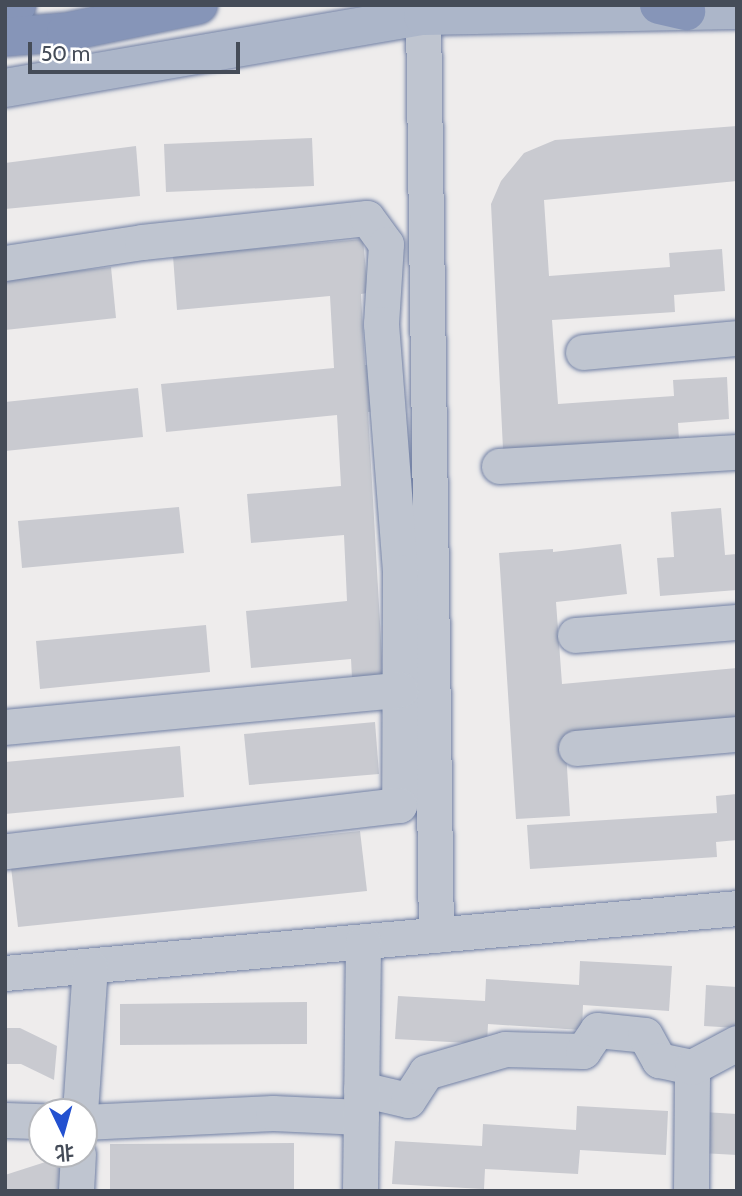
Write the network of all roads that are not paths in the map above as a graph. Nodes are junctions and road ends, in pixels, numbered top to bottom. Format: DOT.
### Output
graph roads {
  1 [pos="18,5"];
  2 [pos="198,5"];
  3 [pos="5,8"];
  4 [pos="673,8"];
  5 [pos="737,10"];
  6 [pos="423,16"];
  7 [pos="5,37"];
  8 [pos="5,88"];
  9 [pos="5,263"];
  10 [pos="737,338"];
  11 [pos="583,352"];
  12 [pos="737,452"];
  13 [pos="499,466"];
  14 [pos="737,622"];
  15 [pos="575,635"];
  16 [pos="400,690"];
  17 [pos="5,727"];
  18 [pos="737,734"];
  19 [pos="576,748"];
  20 [pos="5,851"];
  21 [pos="737,908"];
  22 [pos="436,935"];
  23 [pos="363,942"];
  24 [pos="90,965"];
  25 [pos="7,966"];
  26 [pos="737,1043"];
  27 [pos="692,1067"];
  28 [pos="81,1098"];
  29 [pos="361,1103"];
  30 [pos="5,1120"];
  31 [pos="28,1121"];
  32 [pos="98,1121"];
  33 [pos="77,1168"];
  34 [pos="76,1191"];
  35 [pos="360,1191"];
  36 [pos="691,1191"];
  1 -- 3 [label="highway"];
  2 -- 7 [label="highway"];
  4 -- 5 [label="main road"];
  4 -- 6 [label="main road"];
  6 -- 8 [label="main road"];
  6 -- 22 [label="street"];
  9 -- 16 [label="street"];
  10 -- 11 [label="street"];
  12 -- 13 [label="street"];
  14 -- 15 [label="street"];
  16 -- 17 [label="street"];
  16 -- 20 [label="street"];
  18 -- 19 [label="street"];
  21 -- 22 [label="street"];
  22 -- 23 [label="street"];
  23 -- 24 [label="street"];
  23 -- 29 [label="street"];
  24 -- 25 [label="street"];
  24 -- 28 [label="street"];
  26 -- 27 [label="street"];
  27 -- 29 [label="street"];
  27 -- 36 [label="street"];
  29 -- 32 [label="street"];
  29 -- 35 [label="street"];
  30 -- 31 [label="street"];
  33 -- 34 [label="street"];
}
